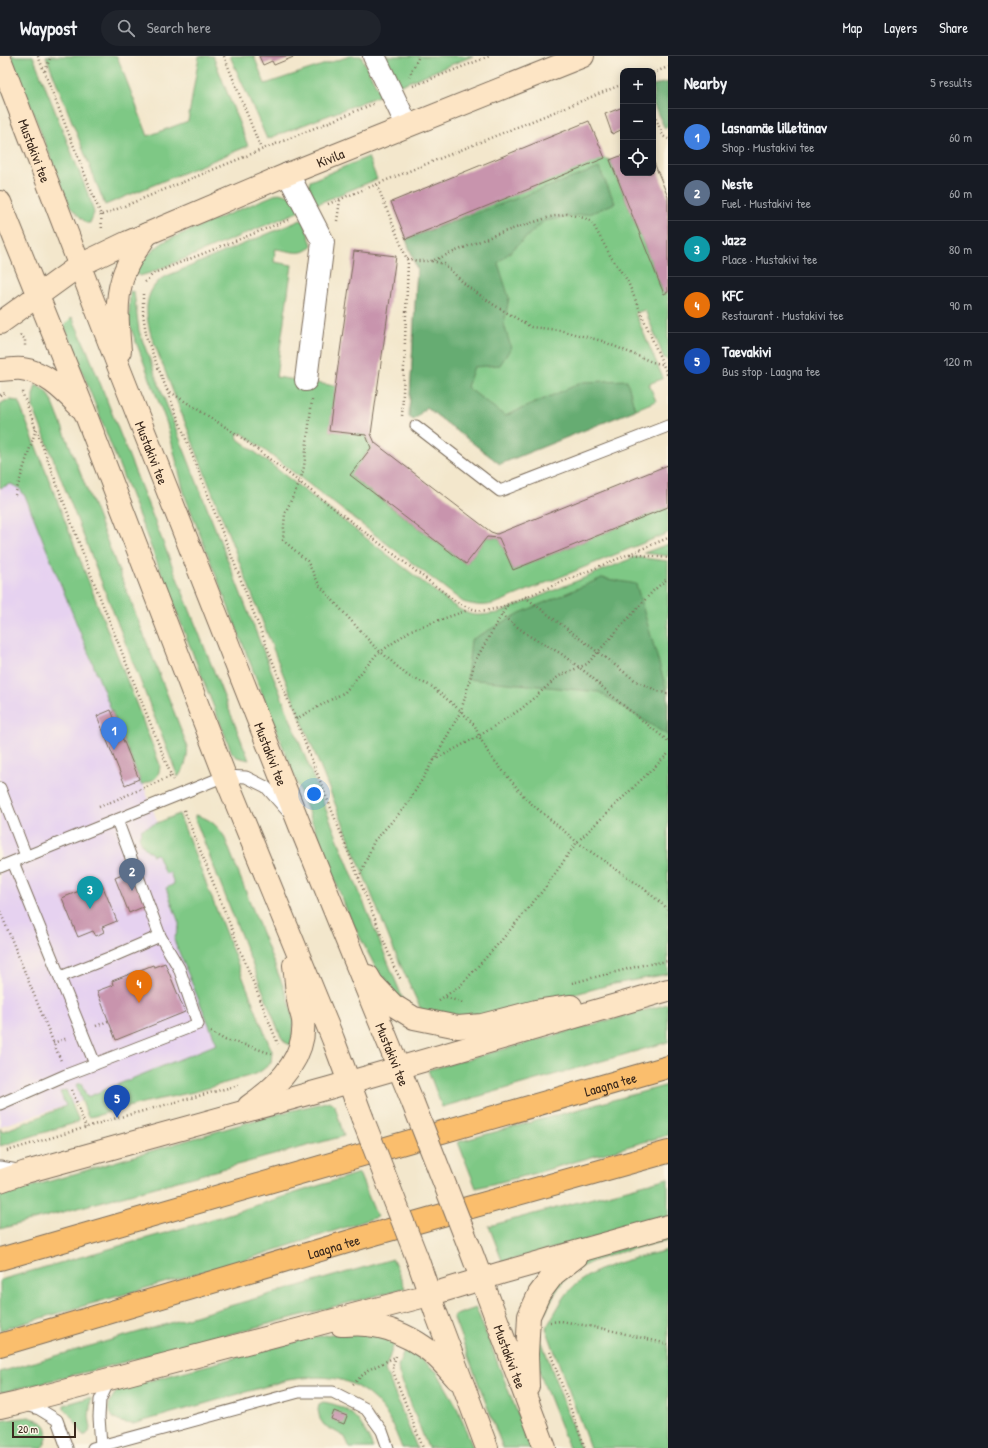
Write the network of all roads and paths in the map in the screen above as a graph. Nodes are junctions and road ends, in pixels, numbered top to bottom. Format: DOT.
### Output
graph roads {
  1 [pos="38,56"];
  2 [pos="51,56"];
  3 [pos="224,56"];
  4 [pos="374,56"];
  5 [pos="419,56"];
  6 [pos="490,56"];
  7 [pos="583,56"];
  8 [pos="0,59"];
  9 [pos="668,67"];
  10 [pos="44,72"];
  11 [pos="656,72"];
  12 [pos="620,85"];
  13 [pos="397,93"];
  14 [pos="656,118"];
  15 [pos="407,125"];
  16 [pos="668,139"];
  17 [pos="261,149"];
  18 [pos="288,174"];
  19 [pos="377,185"];
  20 [pos="0,202"];
  21 [pos="308,213"];
  22 [pos="147,234"];
  23 [pos="406,258"];
  24 [pos="432,260"];
  25 [pos="80,265"];
  26 [pos="143,285"];
  27 [pos="143,292"];
  28 [pos="37,295"];
  29 [pos="1,321"];
  30 [pos="662,364"];
  31 [pos="22,369"];
  32 [pos="0,370"];
  33 [pos="121,373"];
  34 [pos="668,375"];
  35 [pos="309,387"];
  36 [pos="167,390"];
  37 [pos="84,410"];
  38 [pos="402,421"];
  39 [pos="416,426"];
  40 [pos="668,426"];
  41 [pos="36,428"];
  42 [pos="300,482"];
  43 [pos="15,495"];
  44 [pos="668,538"];
  45 [pos="629,554"];
  46 [pos="668,558"];
  47 [pos="668,578"];
  48 [pos="525,596"];
  49 [pos="508,604"];
  50 [pos="471,609"];
  51 [pos="501,615"];
  52 [pos="381,652"];
  53 [pos="598,652"];
  54 [pos="579,667"];
  55 [pos="668,694"];
  56 [pos="461,711"];
  57 [pos="296,719"];
  58 [pos="479,736"];
  59 [pos="668,741"];
  60 [pos="668,754"];
  61 [pos="434,760"];
  62 [pos="225,776"];
  63 [pos="0,788"];
  64 [pos="178,794"];
  65 [pos="117,820"];
  66 [pos="300,826"];
  67 [pos="576,842"];
  68 [pos="26,856"];
  69 [pos="13,862"];
  70 [pos="0,867"];
  71 [pos="359,878"];
  72 [pos="668,909"];
  73 [pos="0,911"];
  74 [pos="160,936"];
  75 [pos="291,938"];
  76 [pos="347,942"];
  77 [pos="60,977"];
  78 [pos="402,981"];
  79 [pos="660,992"];
  80 [pos="414,1018"];
  81 [pos="198,1024"];
  82 [pos="291,1053"];
  83 [pos="95,1064"];
  84 [pos="668,1067"];
  85 [pos="399,1068"];
  86 [pos="66,1075"];
  87 [pos="350,1082"];
  88 [pos="244,1083"];
  89 [pos="0,1104"];
  90 [pos="237,1114"];
  91 [pos="86,1128"];
  92 [pos="668,1152"];
  93 [pos="0,1153"];
  94 [pos="0,1167"];
  95 [pos="26,1172"];
  96 [pos="0,1181"];
  97 [pos="668,1226"];
  98 [pos="589,1248"];
  99 [pos="0,1259"];
  100 [pos="481,1279"];
  101 [pos="429,1295"];
  102 [pos="544,1323"];
  103 [pos="312,1325"];
  104 [pos="668,1344"];
  105 [pos="0,1345"];
  106 [pos="396,1356"];
  107 [pos="110,1379"];
  108 [pos="465,1389"];
  109 [pos="341,1396"];
  110 [pos="9,1405"];
  111 [pos="529,1408"];
  112 [pos="97,1447"];
  113 [pos="67,1448"];
  114 [pos="388,1448"];
  115 [pos="487,1448"];
  116 [pos="545,1448"];
  1 -- 10 [label="path"];
  2 -- 10 [label="path"];
  3 -- 17 [label="path"];
  4 -- 13 [label="street"];
  5 -- 13 [label="path"];
  6 -- 13 [label="path"];
  7 -- 15 [label="main road, Kivila"];
  8 -- 25 [label="main road, Mustakivi tee"];
  9 -- 11 [label="path"];
  10 -- 17 [label="path"];
  12 -- 19 [label="path"];
  13 -- 15 [label="street"];
  13 -- 17 [label="path"];
  14 -- 16 [label="path"];
  15 -- 18 [label="main road, Kivila"];
  18 -- 21 [label="street"];
  18 -- 22 [label="main road, Kivila"];
  19 -- 21 [label="path"];
  19 -- 23 [label="path"];
  20 -- 28 [label="main road"];
  21 -- 26 [label="path"];
  21 -- 35 [label="street"];
  22 -- 25 [label="main road, Kivila"];
  22 -- 33 [label="main road"];
  23 -- 24 [label="path"];
  23 -- 38 [label="path"];
  24 -- 30 [label="path"];
  24 -- 30 [label="path"];
  25 -- 28 [label="main road, Kivila"];
  25 -- 33 [label="main road, Mustakivi tee"];
  27 -- 36 [label="path"];
  28 -- 29 [label="main road, Kivila"];
  28 -- 37 [label="main road"];
  29 -- 31 [label="path"];
  30 -- 34 [label="path"];
  31 -- 32 [label="main road"];
  31 -- 37 [label="main road"];
  31 -- 41 [label="path"];
  33 -- 66 [label="main road, Mustakivi tee"];
  35 -- 42 [label="path"];
  36 -- 42 [label="path"];
  36 -- 57 [label="path"];
  37 -- 62 [label="main road"];
  39 -- 40 [label="lane"];
  41 -- 43 [label="path"];
  41 -- 64 [label="path"];
  42 -- 50 [label="path"];
  42 -- 52 [label="path"];
  44 -- 45 [label="path"];
  45 -- 46 [label="path"];
  45 -- 48 [label="path"];
  47 -- 53 [label="path"];
  48 -- 49 [label="path"];
  48 -- 53 [label="path"];
  49 -- 50 [label="path"];
  49 -- 51 [label="path"];
  50 -- 52 [label="path"];
  51 -- 54 [label="path"];
  51 -- 56 [label="path"];
  52 -- 56 [label="path"];
  52 -- 57 [label="path"];
  53 -- 54 [label="path"];
  53 -- 55 [label="path"];
  54 -- 58 [label="path"];
  54 -- 59 [label="path"];
  56 -- 58 [label="path"];
  56 -- 61 [label="path"];
  57 -- 71 [label="path"];
  58 -- 61 [label="path"];
  58 -- 67 [label="path"];
  60 -- 67 [label="path"];
  61 -- 71 [label="path"];
  62 -- 64 [label="lane"];
  62 -- 66 [label="lane"];
  62 -- 75 [label="main road"];
  63 -- 68 [label="lane"];
  64 -- 65 [label="lane"];
  64 -- 82 [label="path"];
  65 -- 68 [label="lane"];
  65 -- 74 [label="lane"];
  66 -- 76 [label="main road, Mustakivi tee"];
  67 -- 72 [label="path"];
  67 -- 80 [label="path"];
  68 -- 69 [label="lane"];
  69 -- 70 [label="lane"];
  69 -- 77 [label="lane"];
  71 -- 78 [label="path"];
  73 -- 86 [label="path"];
  74 -- 77 [label="lane"];
  74 -- 81 [label="lane"];
  75 -- 82 [label="main road"];
  75 -- 87 [label="main road"];
  76 -- 80 [label="main road"];
  76 -- 85 [label="main road, Mustakivi tee"];
  77 -- 83 [label="lane"];
  79 -- 80 [label="main road"];
  79 -- 85 [label="main road"];
  81 -- 82 [label="path"];
  81 -- 83 [label="lane"];
  82 -- 90 [label="main road"];
  83 -- 86 [label="lane"];
  84 -- 99 [label="main road, Laagna tee"];
  85 -- 87 [label="main road"];
  85 -- 100 [label="main road, Mustakivi tee, bridge"];
  86 -- 89 [label="lane"];
  86 -- 91 [label="path"];
  87 -- 90 [label="main road"];
  87 -- 101 [label="main road, bridge"];
  88 -- 91 [label="path"];
  90 -- 95 [label="main road"];
  91 -- 93 [label="path"];
  92 -- 105 [label="main road, Laagna tee"];
  94 -- 95 [label="lane"];
  95 -- 96 [label="main road"];
  97 -- 98 [label="main road"];
  98 -- 100 [label="main road"];
  98 -- 111 [label="main road"];
  100 -- 101 [label="main road"];
  100 -- 111 [label="main road, Mustakivi tee"];
  101 -- 103 [label="main road"];
  101 -- 108 [label="main road"];
  102 -- 104 [label="path"];
  103 -- 107 [label="main road"];
  103 -- 108 [label="main road"];
  106 -- 109 [label="path"];
  107 -- 110 [label="main road"];
  107 -- 112 [label="lane"];
  108 -- 115 [label="main road"];
  109 -- 112 [label="lane"];
  109 -- 114 [label="lane"];
  110 -- 113 [label="lane"];
  111 -- 116 [label="main road, Mustakivi tee"];
}
